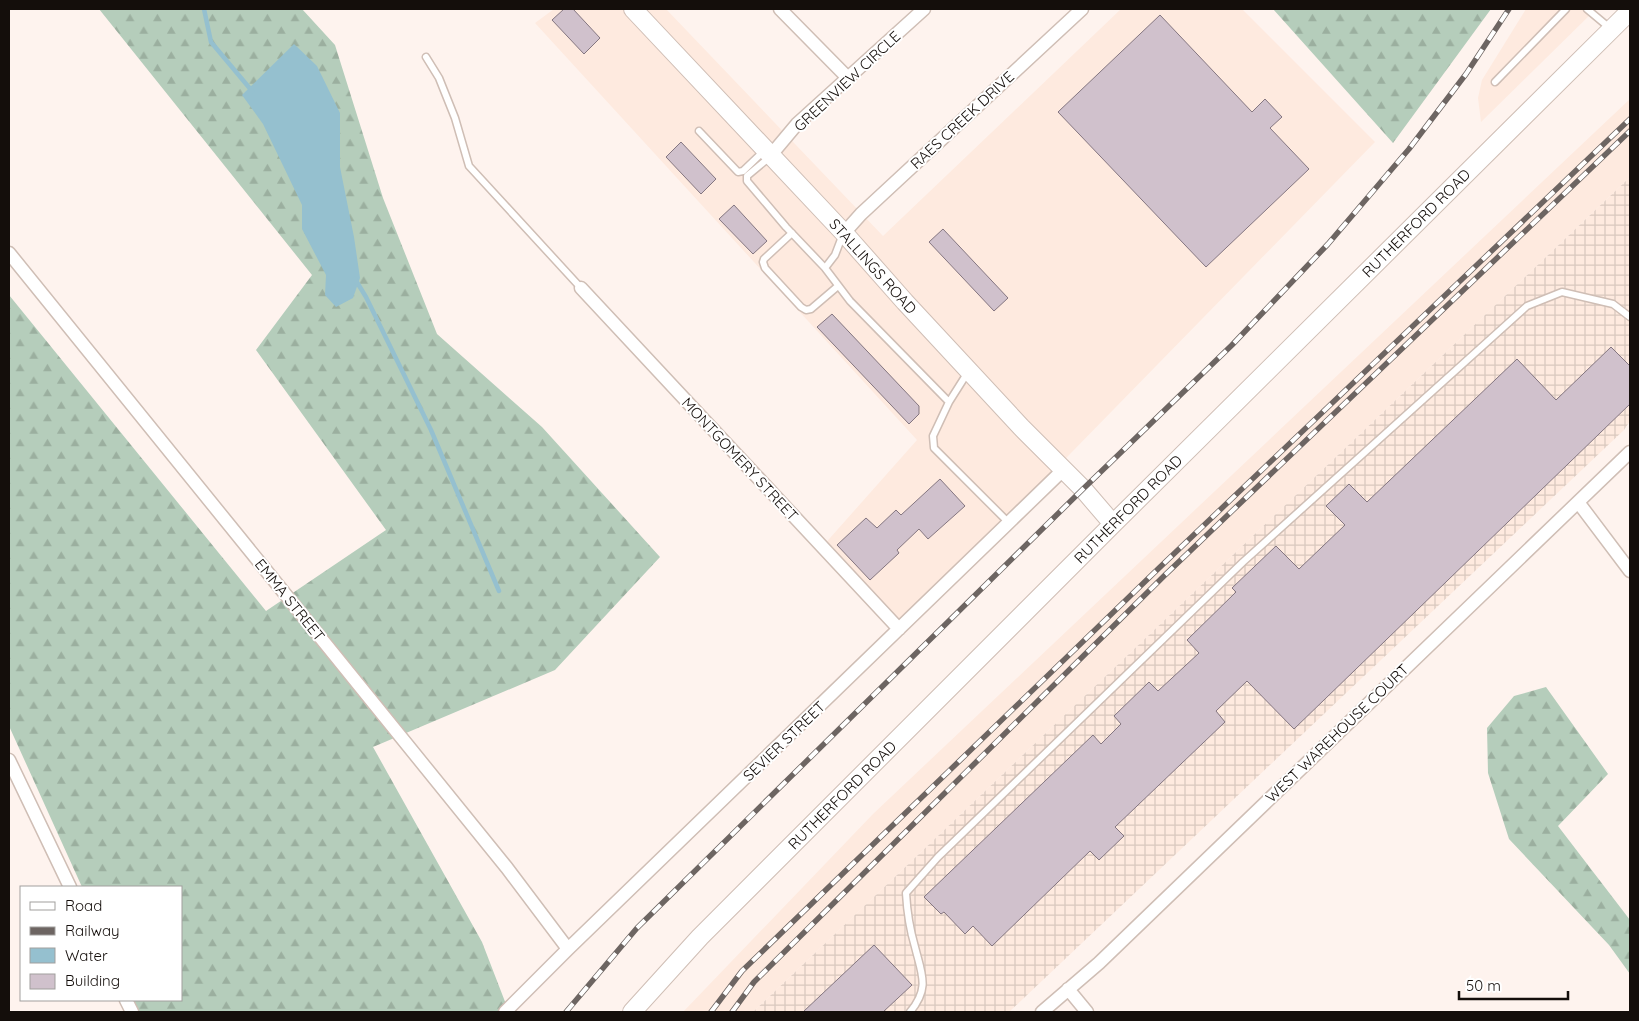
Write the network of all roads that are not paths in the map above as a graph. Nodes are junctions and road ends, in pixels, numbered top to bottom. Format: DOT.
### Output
graph roads {
  1 [pos="634,9"];
  2 [pos="780,9"];
  3 [pos="924,9"];
  4 [pos="1082,9"];
  5 [pos="1566,9"];
  6 [pos="1587,9"];
  7 [pos="1630,11"];
  8 [pos="1612,29"];
  9 [pos="426,57"];
  10 [pos="848,78"];
  11 [pos="1494,82"];
  12 [pos="700,131"];
  13 [pos="769,152"];
  14 [pos="792,233"];
  15 [pos="844,233"];
  16 [pos="9,253"];
  17 [pos="825,268"];
  18 [pos="838,286"];
  19 [pos="581,288"];
  20 [pos="1630,317"];
  21 [pos="968,371"];
  22 [pos="949,402"];
  23 [pos="1630,452"];
  24 [pos="1063,470"];
  25 [pos="1578,502"];
  26 [pos="1008,524"];
  27 [pos="1113,524"];
  28 [pos="1630,571"];
  29 [pos="899,629"];
  30 [pos="9,760"];
  31 [pos="70,886"];
  32 [pos="568,949"];
  33 [pos="1068,989"];
  34 [pos="505,1012"];
  35 [pos="632,1012"];
  36 [pos="910,1012"];
  37 [pos="1042,1012"];
  38 [pos="1087,1012"];
  1 -- 13 [label="street, STALLINGS ROAD"];
  2 -- 10 [label="street"];
  3 -- 10 [label="street, GREENVIEW CIRCLE"];
  4 -- 15 [label="street, RAES CREEK DRIVE"];
  5 -- 11 [label="lane"];
  6 -- 8 [label="lane"];
  7 -- 8 [label="street, RUTHERFORD ROAD"];
  8 -- 27 [label="street, RUTHERFORD ROAD"];
  9 -- 19 [label="lane"];
  10 -- 13 [label="street, GREENVIEW CIRCLE"];
  12 -- 13 [label="lane"];
  13 -- 14 [label="lane"];
  13 -- 15 [label="street, STALLINGS ROAD"];
  14 -- 17 [label="lane"];
  14 -- 18 [label="lane"];
  15 -- 17 [label="lane"];
  15 -- 21 [label="street, STALLINGS ROAD"];
  16 -- 32 [label="street, EMMA STREET"];
  17 -- 18 [label="lane"];
  18 -- 22 [label="lane"];
  19 -- 29 [label="street, MONTGOMERY STREET"];
  20 -- 36 [label="lane"];
  21 -- 22 [label="lane"];
  21 -- 24 [label="street, STALLINGS ROAD"];
  22 -- 26 [label="lane"];
  23 -- 25 [label="street, WEST WAREHOUSE COURT"];
  24 -- 26 [label="street, SEVIER STREET"];
  24 -- 27 [label="street, STALLINGS ROAD"];
  25 -- 28 [label="street"];
  25 -- 33 [label="street, WEST WAREHOUSE COURT"];
  26 -- 29 [label="street, SEVIER STREET"];
  27 -- 35 [label="street, RUTHERFORD ROAD"];
  29 -- 32 [label="street, SEVIER STREET"];
  30 -- 31 [label="street"];
  32 -- 34 [label="street, SEVIER STREET"];
  33 -- 37 [label="street, WEST WAREHOUSE COURT"];
  33 -- 38 [label="street"];
}
